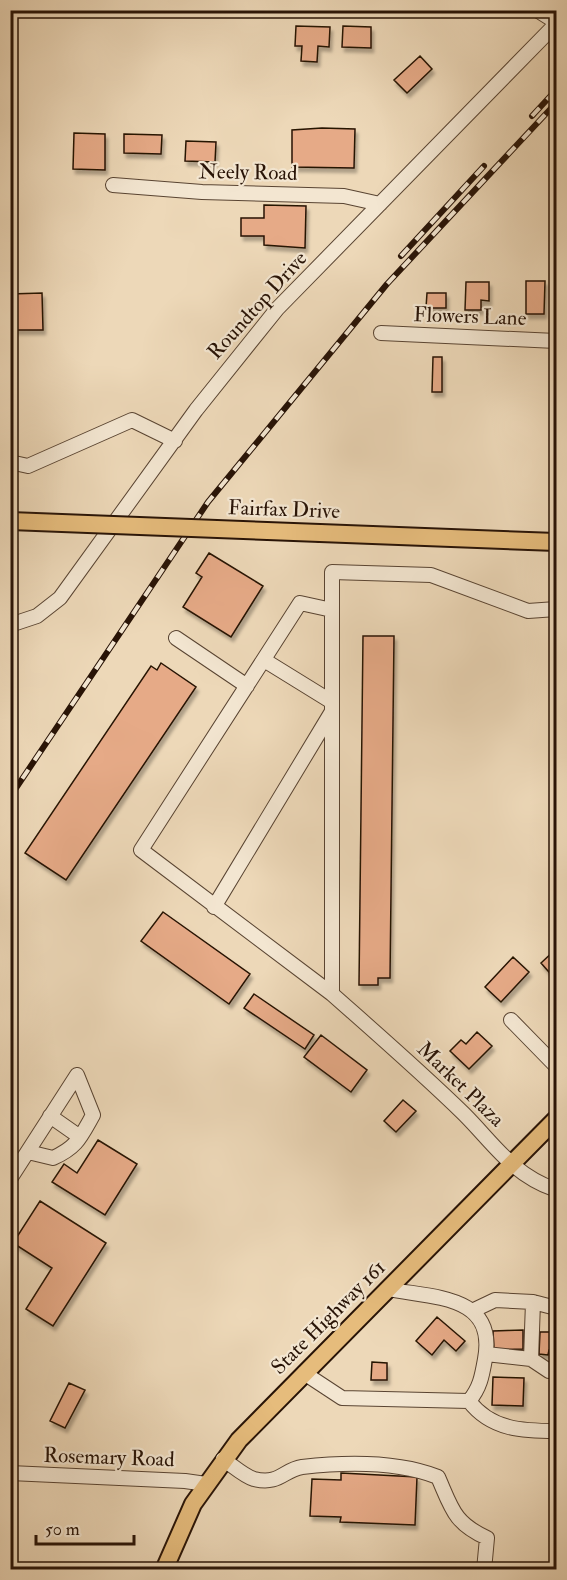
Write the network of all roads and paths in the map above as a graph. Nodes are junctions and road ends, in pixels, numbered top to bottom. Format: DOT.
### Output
graph roads {
  1 [pos="537,10"];
  2 [pos="556,23"];
  3 [pos="113,185"];
  4 [pos="381,204"];
  5 [pos="381,333"];
  6 [pos="556,341"];
  7 [pos="175,441"];
  8 [pos="10,462"];
  9 [pos="10,521"];
  10 [pos="556,542"];
  11 [pos="556,609"];
  12 [pos="332,610"];
  13 [pos="10,625"];
  14 [pos="176,638"];
  15 [pos="264,660"];
  16 [pos="247,686"];
  17 [pos="332,707"];
  18 [pos="214,907"];
  19 [pos="332,994"];
  20 [pos="511,1020"];
  21 [pos="556,1066"];
  22 [pos="50,1116"];
  23 [pos="556,1119"];
  24 [pos="80,1137"];
  25 [pos="28,1152"];
  26 [pos="512,1164"];
  27 [pos="10,1179"];
  28 [pos="556,1189"];
  29 [pos="388,1289"];
  30 [pos="534,1302"];
  31 [pos="556,1308"];
  32 [pos="474,1310"];
  33 [pos="486,1354"];
  34 [pos="531,1359"];
  35 [pos="556,1371"];
  36 [pos="304,1373"];
  37 [pos="469,1401"];
  38 [pos="556,1431"];
  39 [pos="223,1460"];
  40 [pos="10,1473"];
  41 [pos="206,1484"];
  42 [pos="164,1569"];
  43 [pos="484,1569"];
  1 -- 2 [label="street"];
  2 -- 4 [label="street, Roundtop Drive"];
  3 -- 4 [label="street, Neely Road"];
  4 -- 7 [label="street, Roundtop Drive"];
  5 -- 6 [label="street, Flowers Lane"];
  7 -- 8 [label="street"];
  7 -- 13 [label="street, Roundtop Drive"];
  9 -- 10 [label="main road, Fairfax Drive, bridge"];
  11 -- 12 [label="street"];
  12 -- 15 [label="street"];
  12 -- 17 [label="street"];
  14 -- 16 [label="street"];
  15 -- 16 [label="street"];
  15 -- 17 [label="street"];
  16 -- 18 [label="street, Market Plaza"];
  17 -- 18 [label="street"];
  17 -- 19 [label="street"];
  18 -- 19 [label="street, Market Plaza"];
  19 -- 26 [label="street, Market Plaza"];
  20 -- 21 [label="street"];
  22 -- 24 [label="street"];
  22 -- 24 [label="street"];
  22 -- 25 [label="street"];
  23 -- 26 [label="main road, State Highway 161"];
  24 -- 25 [label="street"];
  25 -- 27 [label="street"];
  26 -- 28 [label="street, Market Plaza"];
  26 -- 29 [label="main road, State Highway 161"];
  29 -- 32 [label="street"];
  29 -- 36 [label="main road, State Highway 161"];
  30 -- 31 [label="street"];
  30 -- 32 [label="street"];
  30 -- 34 [label="street"];
  32 -- 33 [label="street"];
  33 -- 34 [label="street"];
  33 -- 37 [label="street"];
  34 -- 35 [label="street"];
  36 -- 37 [label="street"];
  36 -- 39 [label="main road, State Highway 161"];
  37 -- 38 [label="street"];
  39 -- 41 [label="main road, State Highway 161"];
  39 -- 43 [label="street"];
  40 -- 41 [label="street, Rosemary Road"];
  41 -- 42 [label="main road, State Highway 161"];
}
